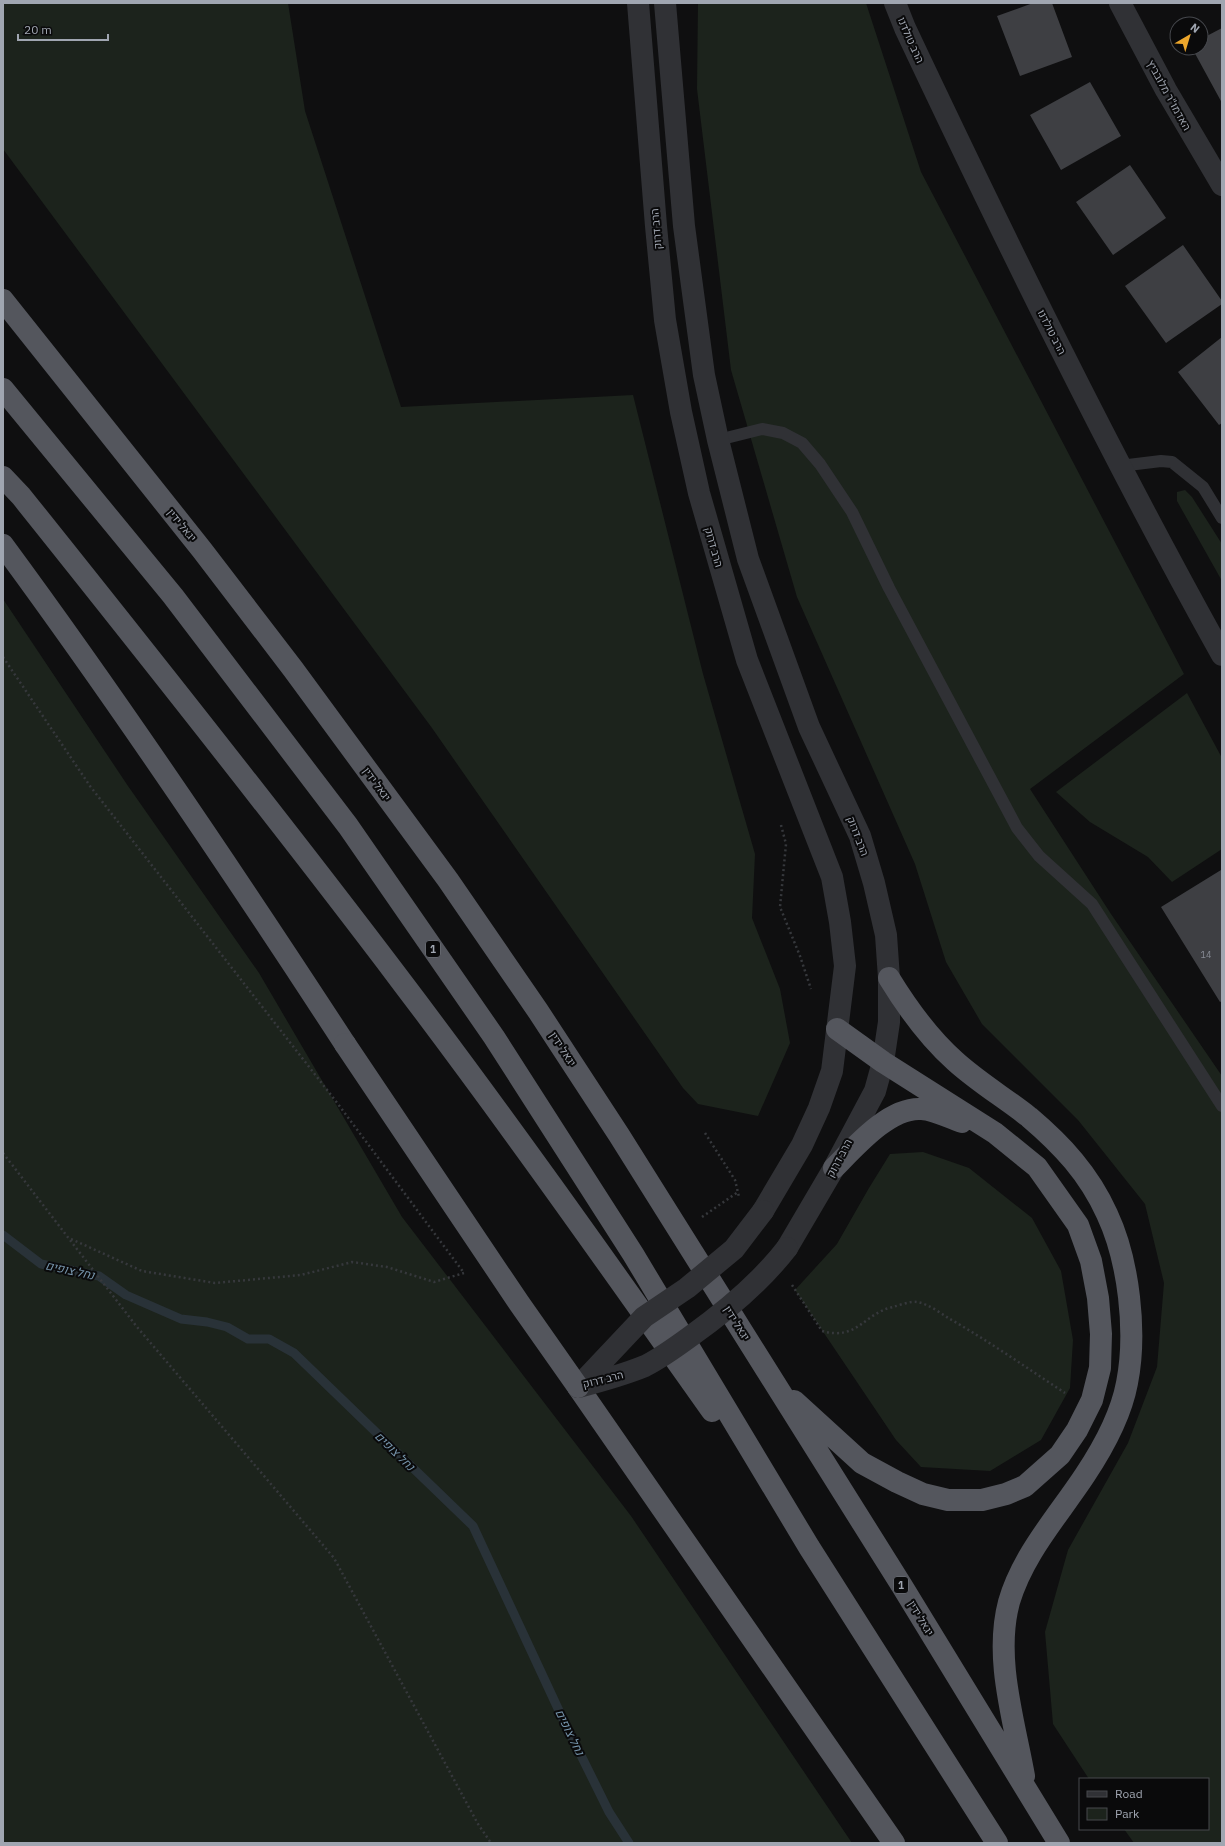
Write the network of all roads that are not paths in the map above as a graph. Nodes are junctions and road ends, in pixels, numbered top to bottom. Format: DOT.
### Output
graph roads {
  1 [pos="638,3"];
  2 [pos="665,3"];
  3 [pos="895,3"];
  4 [pos="1120,3"];
  5 [pos="1222,185"];
  6 [pos="3,300"];
  7 [pos="3,389"];
  8 [pos="718,440"];
  9 [pos="1120,466"];
  10 [pos="3,477"];
  11 [pos="1222,518"];
  12 [pos="3,545"];
  13 [pos="1222,655"];
  14 [pos="889,978"];
  15 [pos="837,1029"];
  16 [pos="883,1062"];
  17 [pos="1222,1106"];
  18 [pos="995,1133"];
  19 [pos="834,1168"];
  20 [pos="773,1381"];
  21 [pos="578,1386"];
  22 [pos="809,1548"];
  23 [pos="1026,1790"];
  24 [pos="894,1843"];
  25 [pos="998,1843"];
  26 [pos="1059,1843"];
  1 -- 15 [label="street, הרב דרוק"];
  2 -- 8 [label="street, הרב דרוק"];
  3 -- 9 [label="street, הרב טולדנו"];
  4 -- 5 [label="street, האדמו\"ר מלובביץ"];
  6 -- 20 [label="highway, יגאל ידין / 1"];
  7 -- 22 [label="highway, 1"];
  8 -- 14 [label="street, הרב דרוק"];
  8 -- 17 [label="lane"];
  9 -- 11 [label="lane"];
  9 -- 13 [label="street, הרב טולדנו"];
  10 -- 22 [label="highway"];
  12 -- 21 [label="highway, bridge"];
  14 -- 16 [label="street, הרב דרוק"];
  14 -- 23 [label="highway"];
  15 -- 16 [label="highway"];
  15 -- 21 [label="street, הרב דרוק, bridge"];
  16 -- 18 [label="highway"];
  16 -- 19 [label="street, הרב דרוק"];
  18 -- 19 [label="highway"];
  18 -- 20 [label="highway"];
  19 -- 21 [label="street, הרב דרוק, bridge"];
  20 -- 23 [label="highway, יגאל ידין / 1"];
  21 -- 24 [label="highway"];
  22 -- 25 [label="highway, 1"];
  23 -- 26 [label="highway, יגאל ידין / 1"];
}
